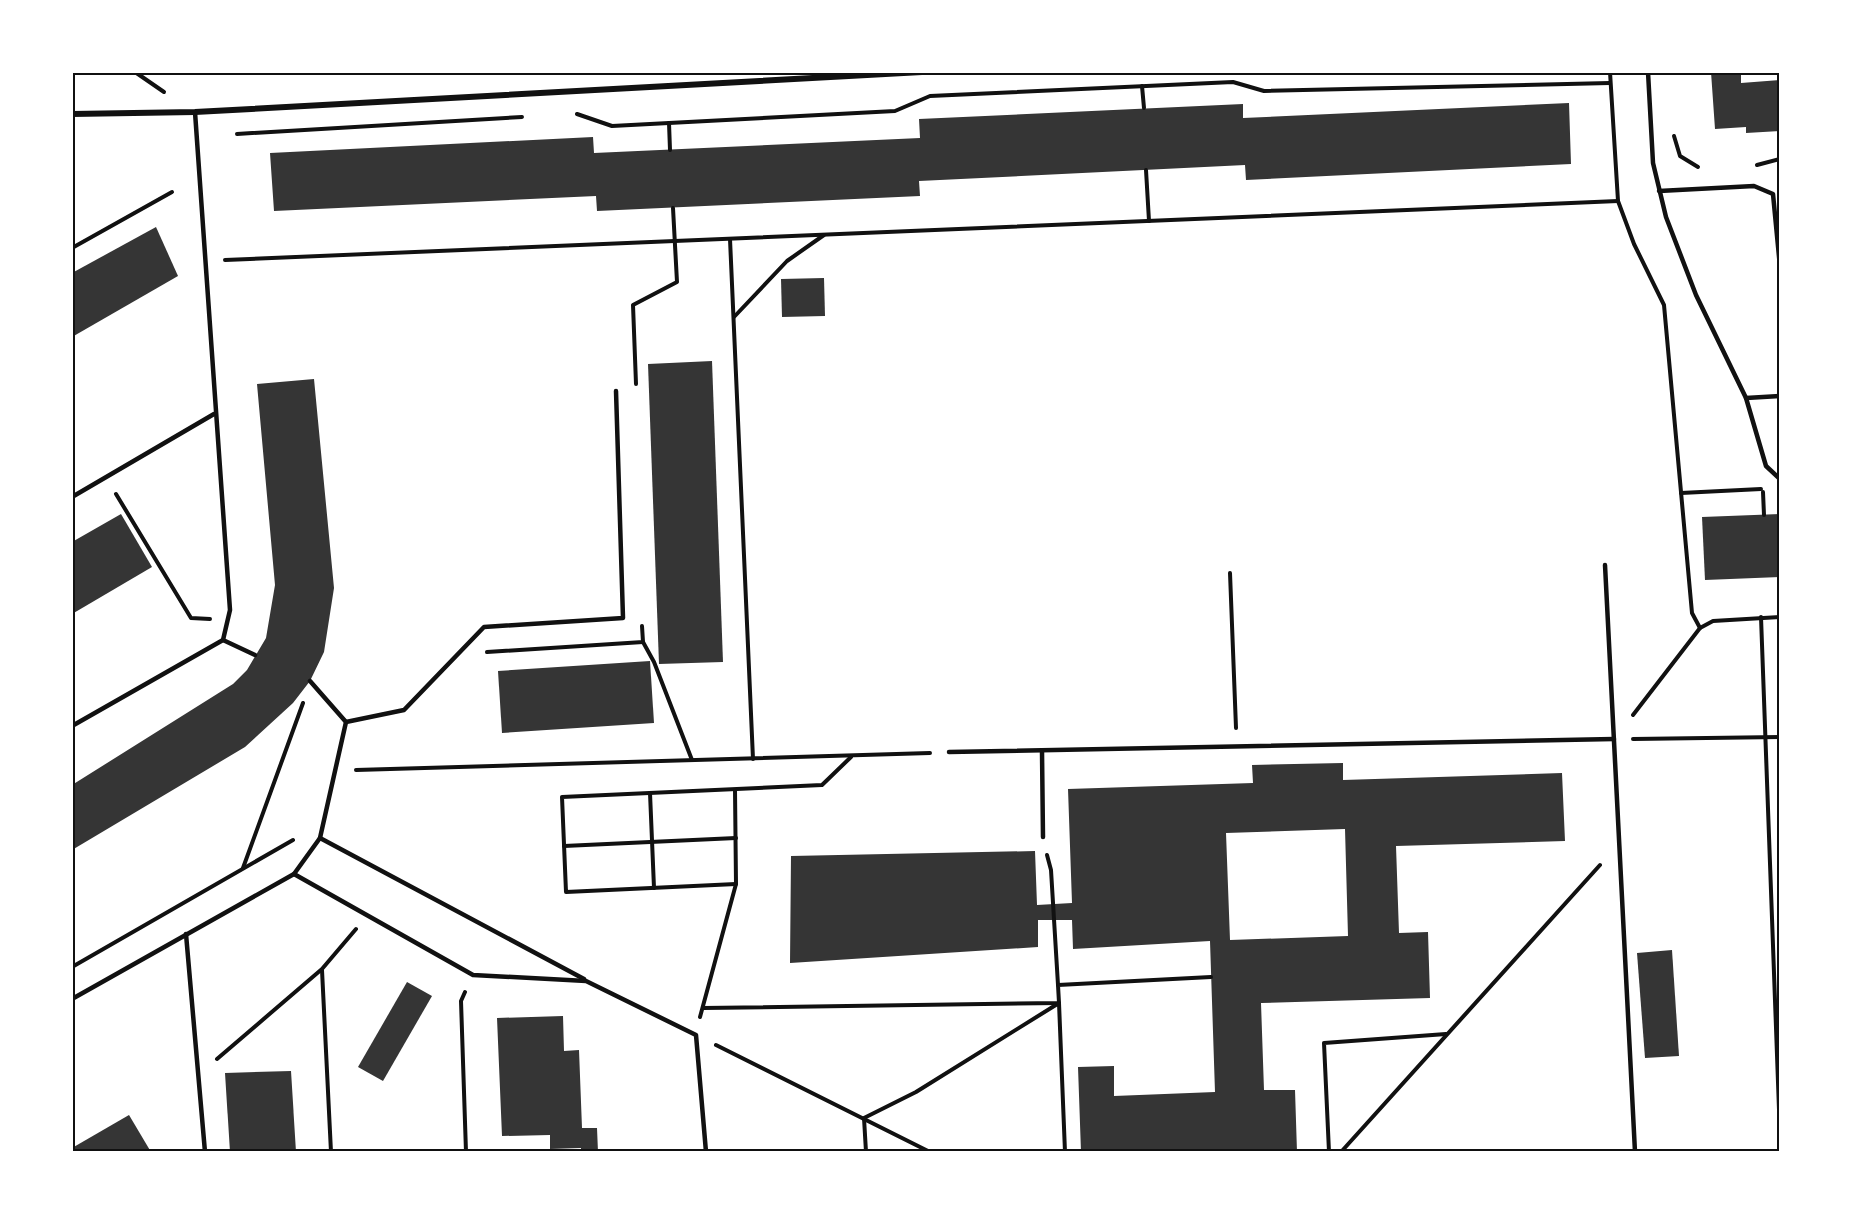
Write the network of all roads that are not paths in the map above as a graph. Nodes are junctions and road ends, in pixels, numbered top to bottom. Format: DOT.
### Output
graph roads {
  1 [pos="922,72"];
  2 [pos="1648,72"];
  3 [pos="195,112"];
  4 [pos="72,114"];
  5 [pos="1659,191"];
  6 [pos="1780,267"];
  7 [pos="616,391"];
  8 [pos="1780,396"];
  9 [pos="1746,398"];
  10 [pos="214,414"];
  11 [pos="1780,479"];
  12 [pos="72,496"];
  13 [pos="1605,565"];
  14 [pos="223,640"];
  15 [pos="255,655"];
  16 [pos="310,681"];
  17 [pos="346,722"];
  18 [pos="72,726"];
  19 [pos="1614,739"];
  20 [pos="1042,751"];
  21 [pos="949,752"];
  22 [pos="1043,837"];
  23 [pos="320,838"];
  24 [pos="294,874"];
  25 [pos="186,934"];
  26 [pos="586,981"];
  27 [pos="72,999"];
  28 [pos="205,1152"];
  29 [pos="706,1152"];
  30 [pos="1635,1152"];
  1 -- 3 [label="street"];
  2 -- 5 [label="lane"];
  3 -- 4 [label="street"];
  3 -- 10 [label="lane"];
  5 -- 6 [label="lane"];
  5 -- 9 [label="lane"];
  7 -- 17 [label="lane"];
  8 -- 9 [label="lane"];
  9 -- 11 [label="lane"];
  10 -- 12 [label="lane"];
  10 -- 14 [label="lane"];
  13 -- 19 [label="lane"];
  14 -- 15 [label="lane"];
  14 -- 18 [label="lane"];
  16 -- 17 [label="lane"];
  17 -- 23 [label="lane"];
  19 -- 20 [label="lane"];
  19 -- 30 [label="lane"];
  20 -- 21 [label="lane"];
  20 -- 22 [label="lane"];
  23 -- 24 [label="lane"];
  23 -- 26 [label="lane"];
  24 -- 25 [label="lane"];
  24 -- 26 [label="lane"];
  25 -- 27 [label="lane"];
  25 -- 28 [label="lane"];
  26 -- 29 [label="lane"];
}
